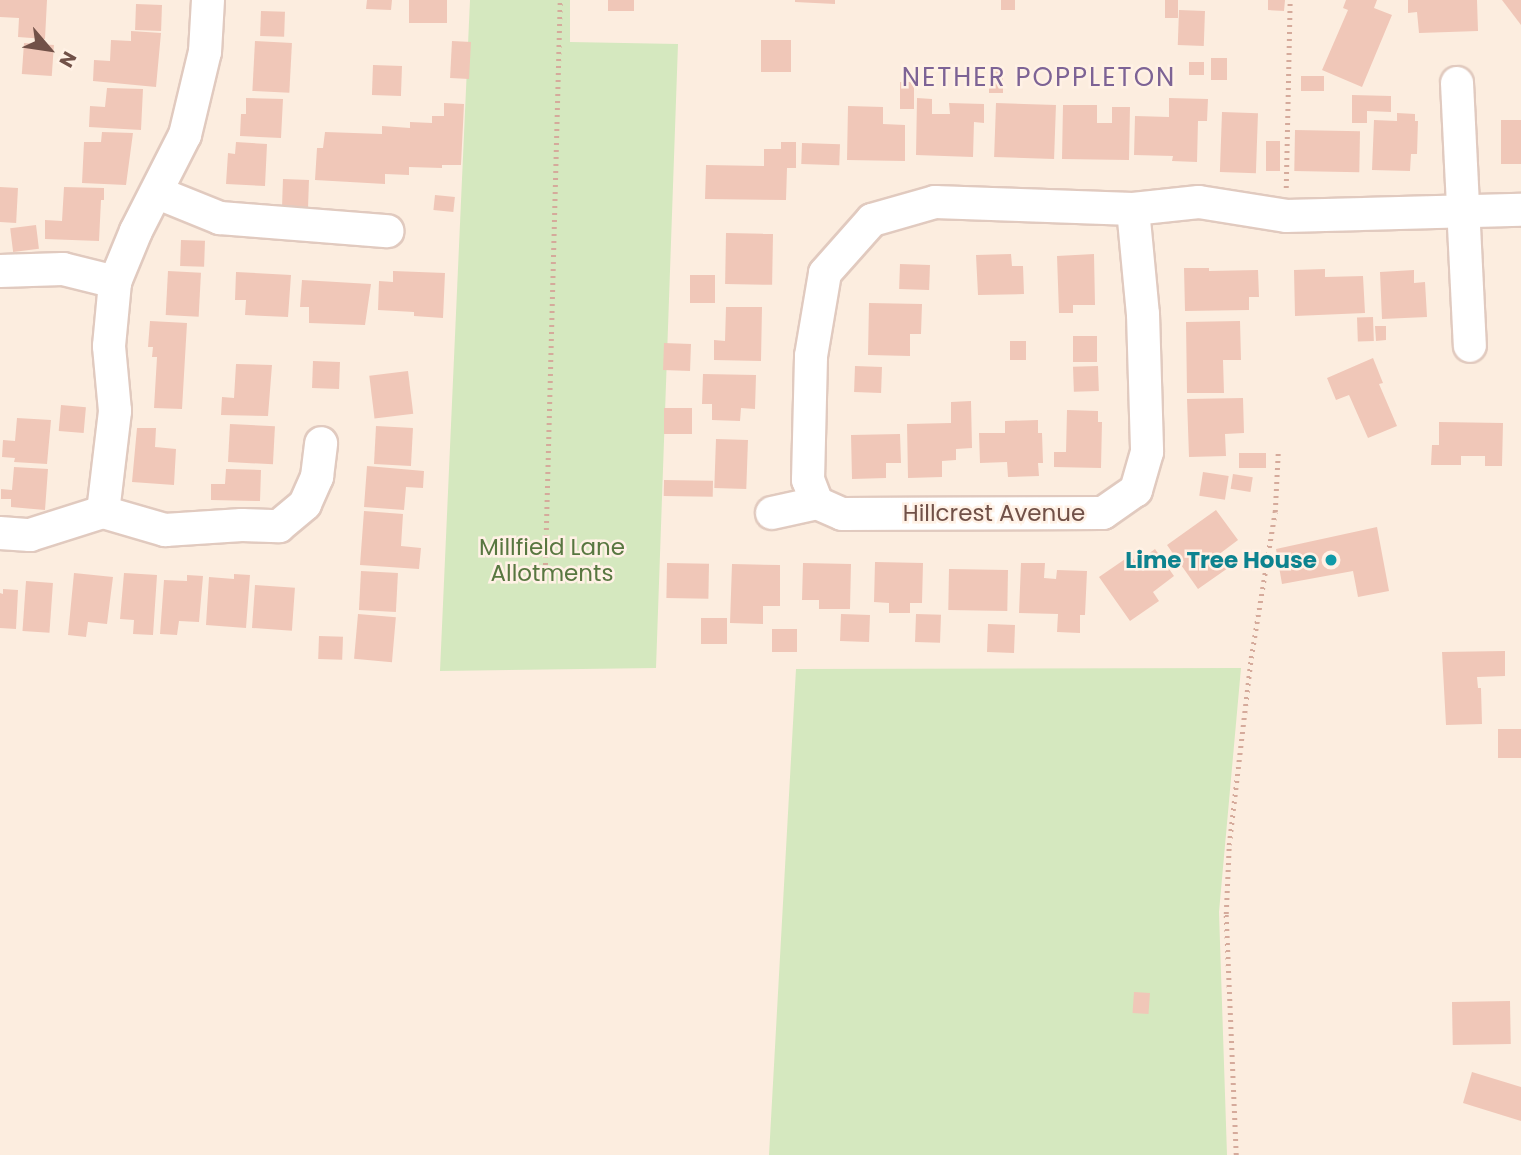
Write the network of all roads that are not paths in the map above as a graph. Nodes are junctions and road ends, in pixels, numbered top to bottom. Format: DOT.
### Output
graph roads {
  1 [pos="208,0"];
  2 [pos="1457,83"];
  3 [pos="158,193"];
  4 [pos="1133,209"];
  5 [pos="1521,210"];
  6 [pos="1461,212"];
  7 [pos="387,231"];
  8 [pos="0,271"];
  9 [pos="115,282"];
  10 [pos="1470,346"];
  11 [pos="321,443"];
  12 [pos="817,503"];
  13 [pos="103,512"];
  14 [pos="772,513"];
  15 [pos="0,533"];
  1 -- 3 [label="street"];
  2 -- 6 [label="street"];
  3 -- 7 [label="street"];
  3 -- 9 [label="street"];
  4 -- 6 [label="street"];
  4 -- 12 [label="street"];
  4 -- 12 [label="street, Hillcrest Avenue"];
  5 -- 6 [label="street"];
  6 -- 10 [label="street"];
  8 -- 9 [label="street"];
  9 -- 13 [label="street"];
  11 -- 13 [label="street"];
  12 -- 14 [label="street"];
  13 -- 15 [label="street"];
}
